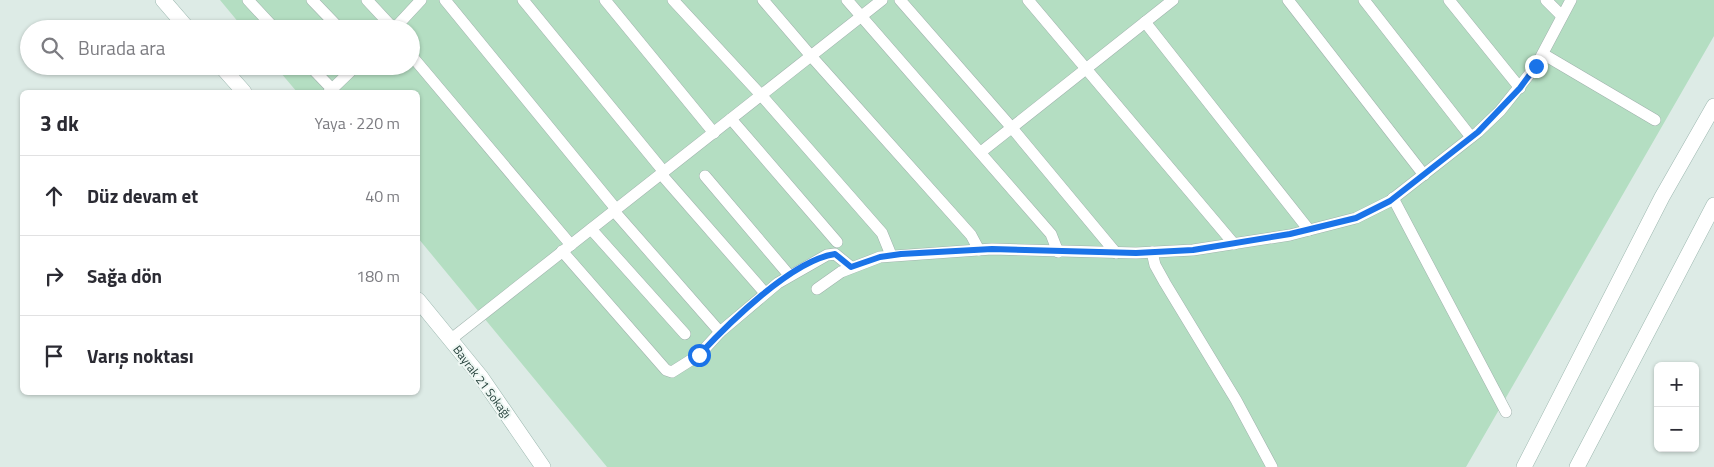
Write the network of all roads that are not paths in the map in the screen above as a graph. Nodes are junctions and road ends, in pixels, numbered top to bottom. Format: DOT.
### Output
graph roads {
  1 [pos="163,0"];
  2 [pos="248,0"];
  3 [pos="312,0"];
  4 [pos="367,0"];
  5 [pos="421,0"];
  6 [pos="445,0"];
  7 [pos="523,0"];
  8 [pos="605,0"];
  9 [pos="673,0"];
  10 [pos="763,0"];
  11 [pos="848,0"];
  12 [pos="882,0"];
  13 [pos="900,0"];
  14 [pos="1028,0"];
  15 [pos="1173,0"];
  16 [pos="1288,0"];
  17 [pos="1364,0"];
  18 [pos="1449,0"];
  19 [pos="1546,0"];
  20 [pos="1571,0"];
  21 [pos="1161,4"];
  22 [pos="862,16"];
  23 [pos="1562,16"];
  24 [pos="180,20"];
  25 [pos="267,20"];
  26 [pos="331,20"];
  27 [pos="386,20"];
  28 [pos="402,20"];
  29 [pos="1145,22"];
  30 [pos="1543,54"];
  31 [pos="811,56"];
  32 [pos="420,66"];
  33 [pos="1086,69"];
  34 [pos="229,75"];
  35 [pos="317,75"];
  36 [pos="347,75"];
  37 [pos="1520,88"];
  38 [pos="242,90"];
  39 [pos="329,90"];
  40 [pos="331,90"];
  41 [pos="761,95"];
  42 [pos="1714,106"];
  43 [pos="731,119"];
  44 [pos="1655,120"];
  45 [pos="1012,128"];
  46 [pos="714,133"];
  47 [pos="1471,138"];
  48 [pos="981,152"];
  49 [pos="662,173"];
  50 [pos="1424,175"];
  51 [pos="704,176"];
  52 [pos="1393,198"];
  53 [pos="1714,205"];
  54 [pos="615,210"];
  55 [pos="591,229"];
  56 [pos="1309,230"];
  57 [pos="837,242"];
  58 [pos="1234,244"];
  59 [pos="567,248"];
  60 [pos="979,250"];
  61 [pos="1058,252"];
  62 [pos="1152,252"];
  63 [pos="1116,253"];
  64 [pos="891,255"];
  65 [pos="851,267"];
  66 [pos="790,275"];
  67 [pos="817,289"];
  68 [pos="765,293"];
  69 [pos="420,302"];
  70 [pos="720,332"];
  71 [pos="685,334"];
  72 [pos="450,340"];
  73 [pos="1506,412"];
  74 [pos="543,467"];
  75 [pos="1272,467"];
  76 [pos="1524,467"];
  77 [pos="1577,467"];
  1 -- 24 [label="main road"];
  2 -- 25 [label="lane"];
  3 -- 26 [label="lane"];
  4 -- 27 [label="lane"];
  5 -- 28 [label="lane"];
  6 -- 54 [label="lane"];
  7 -- 49 [label="lane"];
  8 -- 46 [label="lane"];
  9 -- 41 [label="lane"];
  10 -- 31 [label="lane"];
  11 -- 22 [label="lane"];
  12 -- 22 [label="lane"];
  13 -- 45 [label="lane"];
  14 -- 33 [label="lane"];
  15 -- 21 [label="lane"];
  16 -- 50 [label="lane"];
  17 -- 47 [label="lane"];
  18 -- 37 [label="lane"];
  19 -- 23 [label="lane"];
  20 -- 23 [label="lane"];
  21 -- 29 [label="lane"];
  22 -- 31 [label="lane"];
  22 -- 48 [label="lane"];
  23 -- 30 [label="lane"];
  29 -- 33 [label="lane"];
  29 -- 56 [label="lane"];
  30 -- 37 [label="lane"];
  30 -- 44 [label="lane"];
  31 -- 41 [label="lane"];
  31 -- 60 [label="lane"];
  32 -- 59 [label="lane"];
  33 -- 45 [label="lane"];
  33 -- 58 [label="lane"];
  34 -- 38 [label="main road"];
  35 -- 39 [label="lane"];
  36 -- 40 [label="lane"];
  37 -- 47 [label="lane"];
  41 -- 43 [label="lane"];
  41 -- 64 [label="lane"];
  42 -- 76 [label="main road"];
  43 -- 46 [label="lane"];
  43 -- 57 [label="lane"];
  45 -- 48 [label="lane"];
  45 -- 63 [label="lane"];
  46 -- 49 [label="lane"];
  47 -- 50 [label="lane"];
  48 -- 61 [label="lane"];
  49 -- 54 [label="lane"];
  49 -- 68 [label="lane"];
  50 -- 52 [label="lane"];
  51 -- 66 [label="lane"];
  52 -- 56 [label="lane"];
  52 -- 73 [label="lane"];
  53 -- 77 [label="main road"];
  54 -- 55 [label="lane"];
  54 -- 70 [label="lane"];
  55 -- 59 [label="lane"];
  55 -- 71 [label="lane"];
  56 -- 58 [label="lane"];
  58 -- 62 [label="lane"];
  59 -- 70 [label="lane"];
  59 -- 72 [label="lane"];
  60 -- 61 [label="lane"];
  60 -- 64 [label="lane"];
  61 -- 63 [label="lane"];
  62 -- 63 [label="lane"];
  62 -- 75 [label="lane"];
  64 -- 65 [label="lane"];
  65 -- 66 [label="lane"];
  65 -- 67 [label="lane"];
  66 -- 68 [label="lane"];
  68 -- 70 [label="lane"];
  69 -- 72 [label="main road, Bayrak 21 Sokağı"];
  72 -- 74 [label="main road, Bayrak 21 Sokağı"];
}
